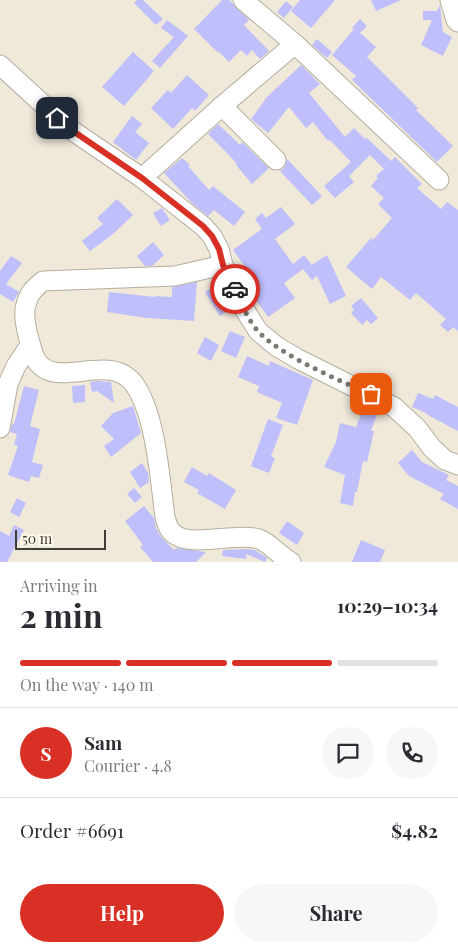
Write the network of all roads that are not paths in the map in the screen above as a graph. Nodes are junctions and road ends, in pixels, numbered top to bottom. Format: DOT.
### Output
graph roads {
  1 [pos="243,0"];
  2 [pos="450,0"];
  3 [pos="458,22"];
  4 [pos="295,44"];
  5 [pos="0,65"];
  6 [pos="222,106"];
  7 [pos="276,160"];
  8 [pos="142,178"];
  9 [pos="439,180"];
  10 [pos="223,265"];
  11 [pos="30,345"];
  12 [pos="0,428"];
  13 [pos="458,464"];
  14 [pos="291,562"];
  1 -- 4 [label="street"];
  2 -- 3 [label="street"];
  4 -- 6 [label="street"];
  4 -- 9 [label="street"];
  5 -- 8 [label="street"];
  6 -- 7 [label="street"];
  6 -- 8 [label="street"];
  8 -- 10 [label="street"];
  10 -- 11 [label="street"];
  10 -- 13 [label="street"];
  11 -- 12 [label="street"];
  11 -- 14 [label="street"];
}
